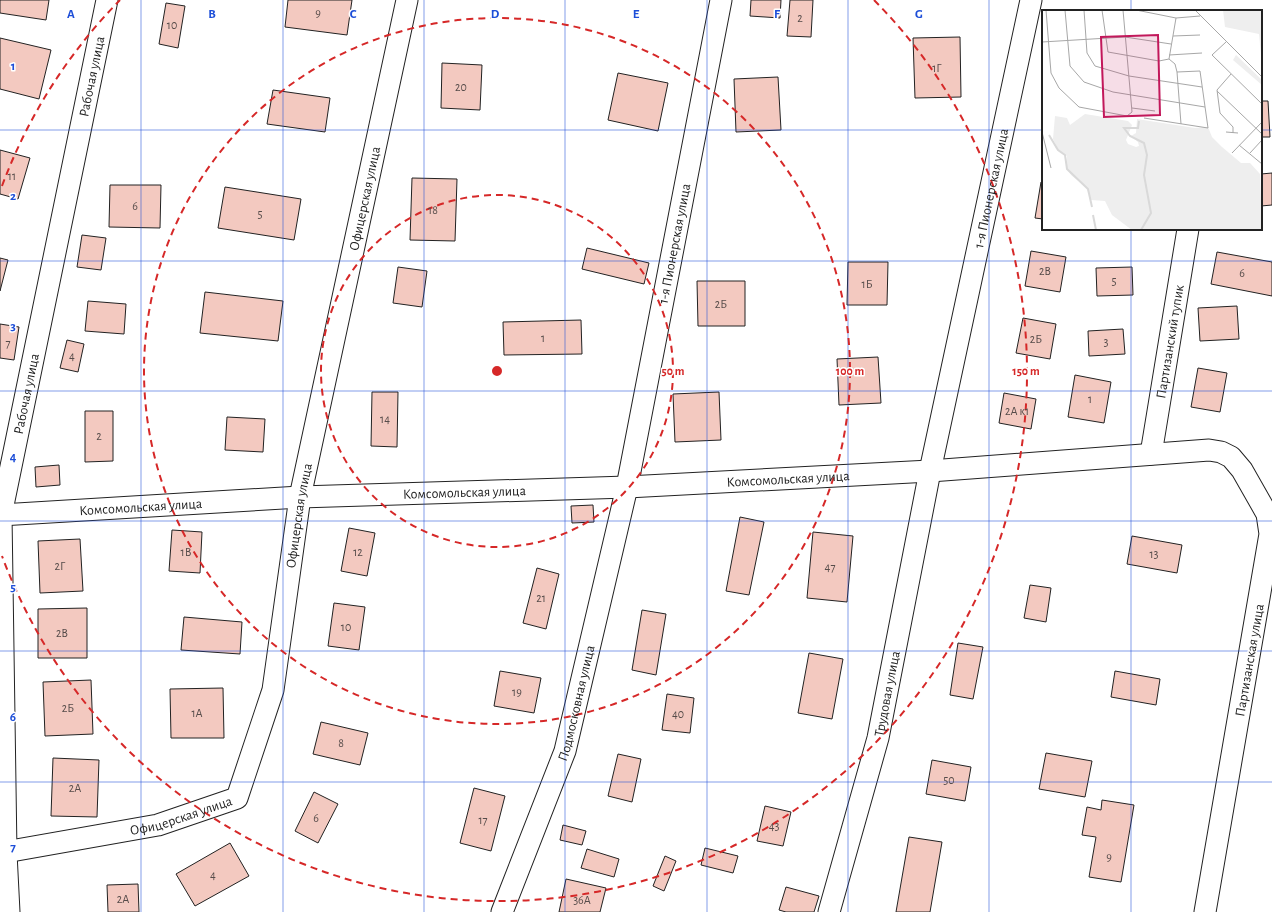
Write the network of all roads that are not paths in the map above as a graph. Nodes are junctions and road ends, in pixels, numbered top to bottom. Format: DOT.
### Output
graph roads {
  1 [pos="107,0"];
  2 [pos="407,0"];
  3 [pos="721,0"];
  4 [pos="1031,0"];
  5 [pos="1188,230"];
  6 [pos="1151,454"];
  7 [pos="930,471"];
  8 [pos="627,487"];
  9 [pos="300,497"];
  10 [pos="0,515"];
  11 [pos="3,853"];
  12 [pos="9,912"];
  13 [pos="502,912"];
  14 [pos="829,912"];
  15 [pos="1205,912"];
  1 -- 10 [label="street, Рабочая улица"];
  2 -- 9 [label="street, Офицерская улица"];
  3 -- 8 [label="street, 1-я Пионерская улица"];
  4 -- 7 [label="street, 1-я Пионерская улица"];
  5 -- 6 [label="street, Партизанский тупик"];
  6 -- 7 [label="street, Партизанская улица"];
  6 -- 15 [label="street, Партизанская улица"];
  7 -- 8 [label="street, Комсомольская улица"];
  7 -- 14 [label="street, Трудовая улица"];
  8 -- 9 [label="street, Комсомольская улица"];
  8 -- 13 [label="street, Подмосковная улица"];
  9 -- 10 [label="street, Комсомольская улица"];
  9 -- 11 [label="street, Офицерская улица"];
  10 -- 11 [label="street, Рабочая улица"];
  11 -- 12 [label="street, Рабочая улица"];
}
